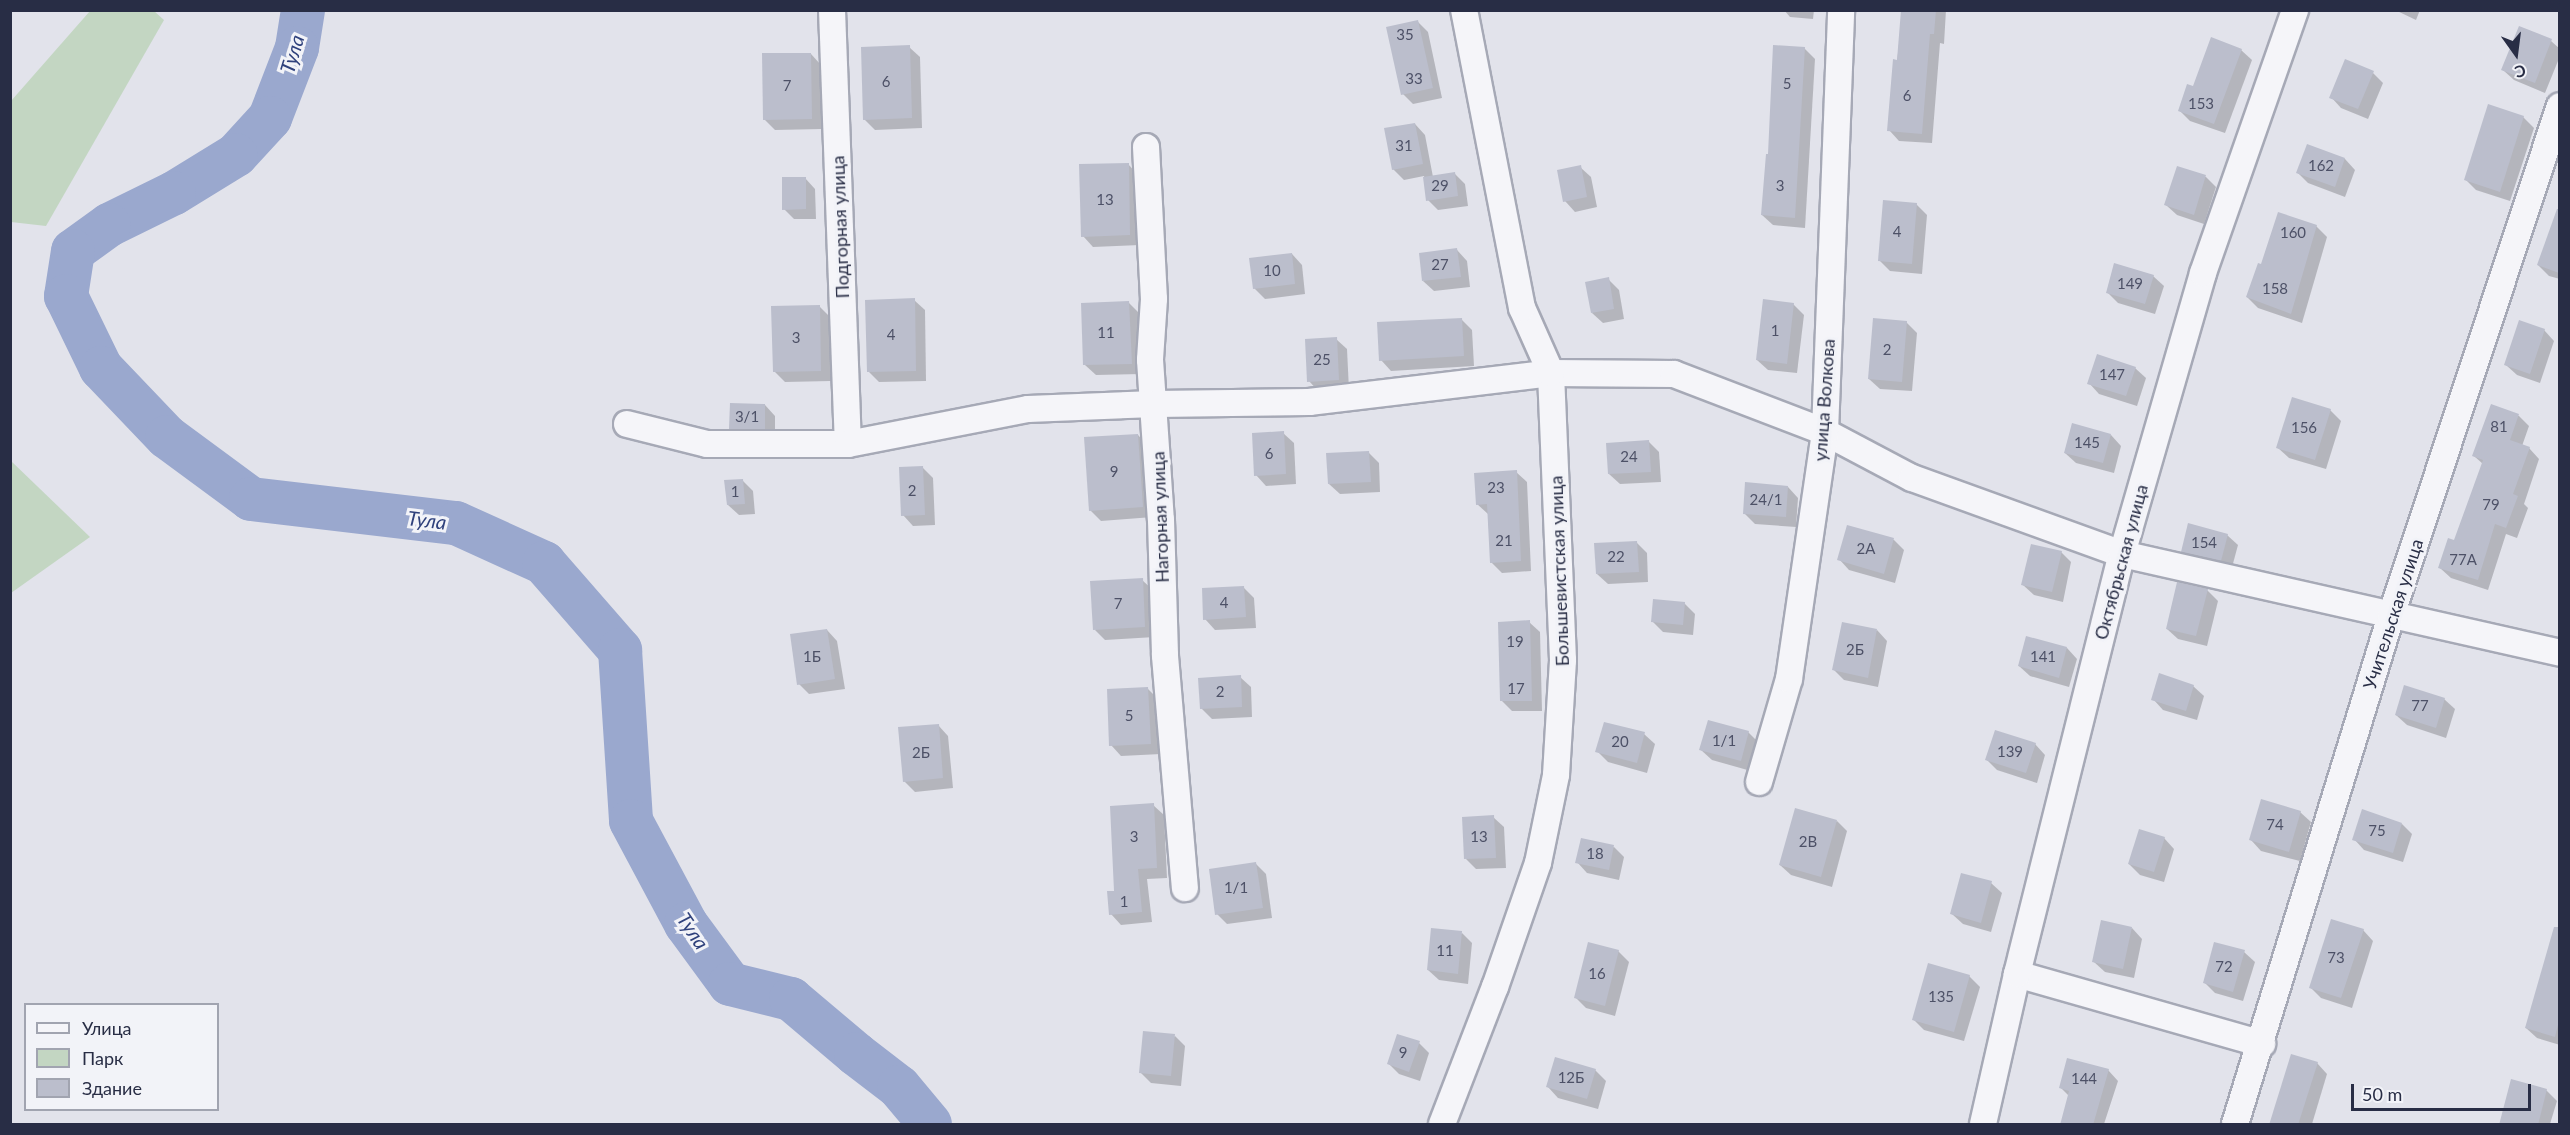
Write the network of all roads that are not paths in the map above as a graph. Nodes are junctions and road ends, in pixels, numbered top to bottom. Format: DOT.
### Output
graph roads {
  1 [pos="832,10"];
  2 [pos="1464,10"];
  3 [pos="1841,10"];
  4 [pos="2295,10"];
  5 [pos="2559,106"];
  6 [pos="1146,147"];
  7 [pos="1551,374"];
  8 [pos="1155,404"];
  9 [pos="627,424"];
  10 [pos="1825,432"];
  11 [pos="848,444"];
  12 [pos="2122,554"];
  13 [pos="2391,616"];
  14 [pos="2559,653"];
  15 [pos="1759,782"];
  16 [pos="1185,888"];
  17 [pos="2017,974"];
  18 [pos="2262,1044"];
  19 [pos="1442,1125"];
  20 [pos="1983,1125"];
  21 [pos="2235,1125"];
  1 -- 11 [label="street, Подгорная улица"];
  2 -- 7 [label="street, Большевистская улица"];
  3 -- 10 [label="street, улица Волкова"];
  4 -- 12 [label="street, Октябрьская улица"];
  5 -- 13 [label="street, Учительская улица"];
  6 -- 8 [label="street, Нагорная улица"];
  7 -- 8 [label="street"];
  7 -- 10 [label="street"];
  7 -- 19 [label="street, Большевистская улица"];
  8 -- 11 [label="street"];
  8 -- 16 [label="street, Нагорная улица"];
  9 -- 11 [label="street"];
  10 -- 12 [label="street"];
  10 -- 15 [label="street, улица Волкова"];
  12 -- 13 [label="street"];
  12 -- 17 [label="street, Октябрьская улица"];
  13 -- 14 [label="street"];
  13 -- 18 [label="street, Учительская улица"];
  17 -- 18 [label="street"];
  17 -- 20 [label="street, Октябрьская улица"];
  18 -- 21 [label="street, Учительская улица"];
}
